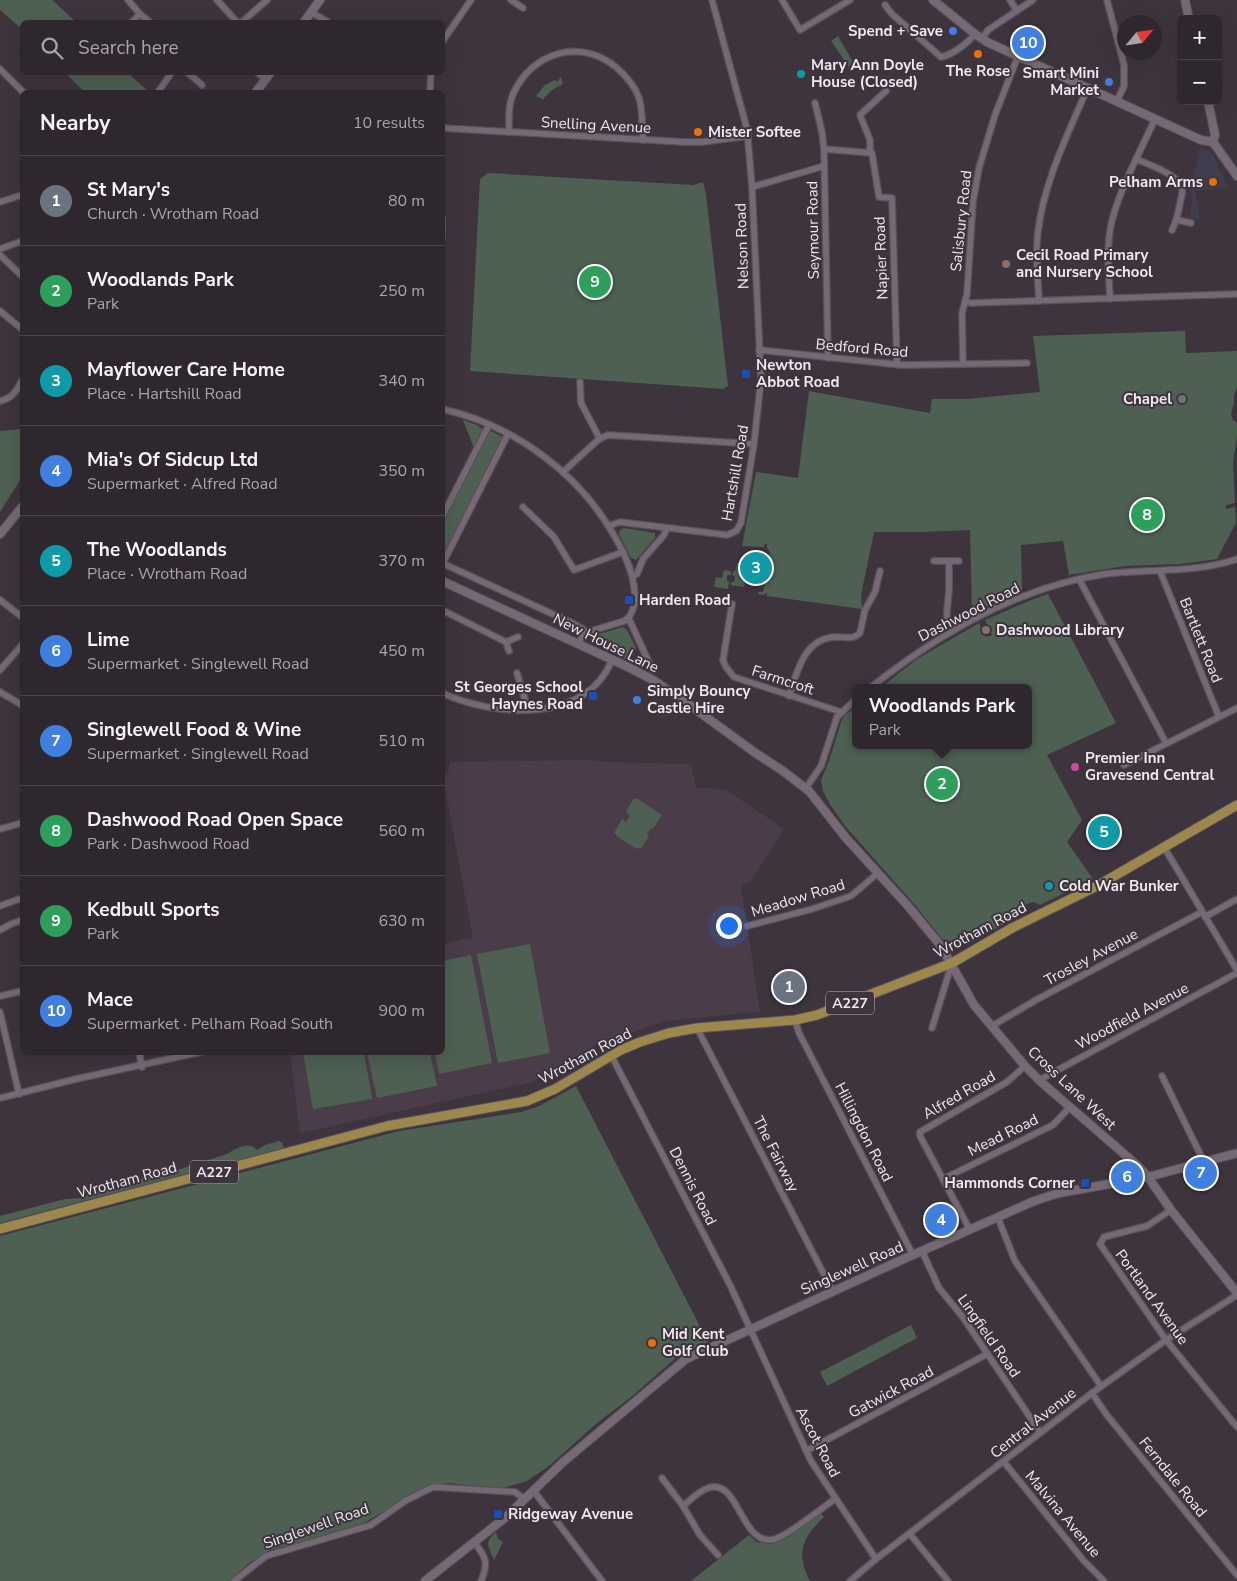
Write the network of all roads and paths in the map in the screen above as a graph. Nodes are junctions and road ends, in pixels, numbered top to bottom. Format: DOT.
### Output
graph roads {
  1 [pos="128,0"];
  2 [pos="217,0"];
  3 [pos="267,0"];
  4 [pos="320,0"];
  5 [pos="471,0"];
  6 [pos="511,0"];
  7 [pos="712,0"];
  8 [pos="782,0"];
  9 [pos="850,0"];
  10 [pos="934,0"];
  11 [pos="1010,0"];
  12 [pos="1034,0"];
  13 [pos="1107,0"];
  14 [pos="1185,0"];
  15 [pos="885,5"];
  16 [pos="523,8"];
  17 [pos="1017,11"];
  18 [pos="311,12"];
  19 [pos="140,14"];
  20 [pos="1188,15"];
  21 [pos="134,20"];
  22 [pos="148,20"];
  23 [pos="235,20"];
  24 [pos="244,20"];
  25 [pos="305,20"];
  26 [pos="325,20"];
  27 [pos="978,37"];
  28 [pos="445,38"];
  29 [pos="1018,56"];
  30 [pos="0,69"];
  31 [pos="170,75"];
  32 [pos="190,75"];
  33 [pos="431,75"];
  34 [pos="268,76"];
  35 [pos="202,86"];
  36 [pos="1088,87"];
  37 [pos="21,90"];
  38 [pos="159,90"];
  39 [pos="258,90"];
  40 [pos="430,90"];
  41 [pos="886,91"];
  42 [pos="1117,101"];
  43 [pos="814,103"];
  44 [pos="1209,105"];
  45 [pos="1155,118"];
  46 [pos="445,128"];
  47 [pos="509,132"];
  48 [pos="748,136"];
  49 [pos="643,140"];
  50 [pos="1213,142"];
  51 [pos="824,149"];
  52 [pos="870,152"];
  53 [pos="1136,159"];
  54 [pos="824,166"];
  55 [pos="1237,176"];
  56 [pos="752,187"];
  57 [pos="20,197"];
  58 [pos="0,202"];
  59 [pos="1177,220"];
  60 [pos="1191,222"];
  61 [pos="1172,230"];
  62 [pos="20,241"];
  63 [pos="0,249"];
  64 [pos="0,256"];
  65 [pos="20,274"];
  66 [pos="1237,294"];
  67 [pos="1110,299"];
  68 [pos="965,301"];
  69 [pos="1039,301"];
  70 [pos="0,311"];
  71 [pos="20,326"];
  72 [pos="759,350"];
  73 [pos="828,358"];
  74 [pos="1027,363"];
  75 [pos="898,364"];
  76 [pos="963,364"];
  77 [pos="761,379"];
  78 [pos="580,382"];
  79 [pos="20,384"];
  80 [pos="0,401"];
  81 [pos="445,410"];
  82 [pos="489,424"];
  83 [pos="508,434"];
  84 [pos="600,438"];
  85 [pos="754,444"];
  86 [pos="563,472"];
  87 [pos="523,507"];
  88 [pos="20,509"];
  89 [pos="445,511"];
  90 [pos="608,526"];
  91 [pos="667,528"];
  92 [pos="0,534"];
  93 [pos="623,552"];
  94 [pos="445,559"];
  95 [pos="1237,559"];
  96 [pos="959,560"];
  97 [pos="934,561"];
  98 [pos="949,561"];
  99 [pos="445,564"];
  100 [pos="880,571"];
  101 [pos="1160,571"];
  102 [pos="633,576"];
  103 [pos="1079,580"];
  104 [pos="445,582"];
  105 [pos="0,600"];
  106 [pos="732,604"];
  107 [pos="445,612"];
  108 [pos="20,615"];
  109 [pos="629,619"];
  110 [pos="954,630"];
  111 [pos="586,632"];
  112 [pos="518,637"];
  113 [pos="506,642"];
  114 [pos="578,643"];
  115 [pos="20,647"];
  116 [pos="509,651"];
  117 [pos="612,660"];
  118 [pos="652,669"];
  119 [pos="0,670"];
  120 [pos="517,673"];
  121 [pos="875,684"];
  122 [pos="0,692"];
  123 [pos="445,694"];
  124 [pos="789,696"];
  125 [pos="852,702"];
  126 [pos="20,704"];
  127 [pos="1237,708"];
  128 [pos="528,710"];
  129 [pos="841,712"];
  130 [pos="1219,717"];
  131 [pos="1166,743"];
  132 [pos="1124,765"];
  133 [pos="806,788"];
  134 [pos="1237,805"];
  135 [pos="20,824"];
  136 [pos="0,829"];
  137 [pos="1164,847"];
  138 [pos="878,873"];
  139 [pos="20,899"];
  140 [pos="1237,899"];
  141 [pos="0,906"];
  142 [pos="1203,914"];
  143 [pos="20,921"];
  144 [pos="747,926"];
  145 [pos="0,930"];
  146 [pos="952,963"];
  147 [pos="1237,971"];
  148 [pos="20,991"];
  149 [pos="0,996"];
  150 [pos="0,1012"];
  151 [pos="795,1020"];
  152 [pos="992,1026"];
  153 [pos="697,1028"];
  154 [pos="932,1028"];
  155 [pos="140,1055"];
  156 [pos="188,1055"];
  157 [pos="611,1056"];
  158 [pos="142,1066"];
  159 [pos="1025,1066"];
  160 [pos="1162,1076"];
  161 [pos="1040,1082"];
  162 [pos="18,1094"];
  163 [pos="0,1098"];
  164 [pos="1070,1107"];
  165 [pos="1237,1153"];
  166 [pos="1204,1162"];
  167 [pos="1148,1177"];
  168 [pos="943,1179"];
  169 [pos="1171,1210"];
  170 [pos="998,1218"];
  171 [pos="0,1228"];
  172 [pos="970,1230"];
  173 [pos="922,1251"];
  174 [pos="913,1255"];
  175 [pos="833,1292"];
  176 [pos="1236,1292"];
  177 [pos="751,1329"];
  178 [pos="1166,1340"];
  179 [pos="987,1354"];
  180 [pos="1101,1386"];
  181 [pos="1092,1393"];
  182 [pos="1237,1427"];
  183 [pos="1040,1432"];
  184 [pos="806,1450"];
  185 [pos="1004,1462"];
  186 [pos="662,1478"];
  187 [pos="534,1490"];
  188 [pos="524,1499"];
  189 [pos="835,1499"];
  190 [pos="683,1506"];
  191 [pos="910,1534"];
  192 [pos="474,1542"];
  193 [pos="718,1555"];
  194 [pos="876,1559"];
  195 [pos="1237,1575"];
  196 [pos="234,1581"];
  197 [pos="425,1581"];
  198 [pos="481,1581"];
  199 [pos="602,1581"];
  200 [pos="850,1581"];
  201 [pos="948,1581"];
  202 [pos="1104,1581"];
  1 -- 19 [label="street"];
  2 -- 23 [label="street"];
  3 -- 24 [label="street"];
  4 -- 18 [label="street"];
  5 -- 28 [label="street"];
  6 -- 16 [label="street"];
  7 -- 48 [label="street"];
  8 -- 9 [label="street"];
  10 -- 27 [label="street"];
  11 -- 17 [label="street"];
  12 -- 17 [label="street"];
  13 -- 42 [label="street"];
  14 -- 20 [label="street"];
  15 -- 27 [label="street"];
  17 -- 27 [label="street"];
  18 -- 25 [label="street"];
  18 -- 26 [label="street"];
  19 -- 21 [label="street"];
  19 -- 22 [label="street"];
  27 -- 29 [label="street"];
  29 -- 36 [label="street"];
  29 -- 68 [label="street, Salisbury Road"];
  30 -- 37 [label="street"];
  31 -- 38 [label="street"];
  32 -- 35 [label="street"];
  33 -- 40 [label="street"];
  34 -- 39 [label="street"];
  36 -- 42 [label="street"];
  36 -- 69 [label="street"];
  41 -- 52 [label="street"];
  42 -- 45 [label="street"];
  43 -- 51 [label="street, Seymour Road"];
  44 -- 50 [label="street"];
  45 -- 50 [label="street"];
  45 -- 53 [label="street"];
  46 -- 47 [label="street, Snelling Avenue"];
  47 -- 49 [label="street, Snelling Avenue"];
  47 -- 49 [label="street"];
  48 -- 49 [label="street, Snelling Avenue"];
  48 -- 56 [label="street"];
  50 -- 55 [label="street"];
  51 -- 52 [label="street"];
  51 -- 54 [label="street, Seymour Road"];
  52 -- 75 [label="street, Napier Road"];
  53 -- 59 [label="street"];
  53 -- 67 [label="street"];
  54 -- 56 [label="street, Nelson Road"];
  54 -- 73 [label="street, Seymour Road"];
  56 -- 72 [label="street, Nelson Road"];
  57 -- 58 [label="street"];
  59 -- 60 [label="street"];
  59 -- 61 [label="street"];
  62 -- 63 [label="street"];
  64 -- 65 [label="street"];
  66 -- 67 [label="street"];
  67 -- 69 [label="street"];
  68 -- 69 [label="street"];
  68 -- 76 [label="street, Salisbury Road"];
  70 -- 71 [label="street"];
  72 -- 73 [label="street, Bedford Road"];
  72 -- 77 [label="street, Nelson Road"];
  73 -- 75 [label="street, Bedford Road"];
  74 -- 76 [label="street, Bedford Road"];
  75 -- 76 [label="street, Bedford Road"];
  77 -- 85 [label="street, Hartshill Road"];
  78 -- 84 [label="street"];
  79 -- 80 [label="street"];
  81 -- 82 [label="street"];
  82 -- 83 [label="street"];
  82 -- 89 [label="street"];
  83 -- 86 [label="street"];
  83 -- 94 [label="street"];
  84 -- 85 [label="street"];
  84 -- 86 [label="street"];
  85 -- 91 [label="street, Hartshill Road"];
  86 -- 90 [label="street"];
  87 -- 93 [label="street"];
  88 -- 92 [label="street"];
  90 -- 91 [label="street, Hartshill Road"];
  90 -- 93 [label="street"];
  91 -- 102 [label="street"];
  93 -- 102 [label="street"];
  95 -- 101 [label="street, Dashwood Road"];
  96 -- 98 [label="street"];
  97 -- 98 [label="street"];
  98 -- 110 [label="street"];
  99 -- 111 [label="street, New House Lane"];
  100 -- 124 [label="street"];
  101 -- 103 [label="street, Dashwood Road"];
  101 -- 130 [label="street, Bartlett Road"];
  102 -- 109 [label="street"];
  103 -- 110 [label="street, Dashwood Road"];
  103 -- 131 [label="street"];
  104 -- 114 [label="street, New House Lane"];
  105 -- 108 [label="street"];
  106 -- 124 [label="street, Farmcroft"];
  107 -- 113 [label="street"];
  109 -- 111 [label="street"];
  109 -- 118 [label="street, New House Lane"];
  110 -- 121 [label="street, Dashwood Road"];
  111 -- 114 [label="street"];
  112 -- 113 [label="street"];
  113 -- 116 [label="street"];
  114 -- 117 [label="street, New House Lane"];
  115 -- 119 [label="street"];
  117 -- 128 [label="street"];
  117 -- 133 [label="street, New House Lane"];
  120 -- 128 [label="street"];
  122 -- 126 [label="street"];
  123 -- 128 [label="street"];
  124 -- 129 [label="street, Farmcroft"];
  125 -- 129 [label="street"];
  127 -- 130 [label="street"];
  129 -- 133 [label="street"];
  130 -- 131 [label="street"];
  131 -- 132 [label="street"];
  133 -- 138 [label="street, New House Lane"];
  134 -- 137 [label="main road, Wrotham Road / A227"];
  135 -- 136 [label="street"];
  137 -- 142 [label="street"];
  137 -- 146 [label="main road, Wrotham Road / A227"];
  138 -- 144 [label="street, Meadow Road"];
  138 -- 146 [label="street, New House Lane"];
  139 -- 141 [label="street"];
  140 -- 142 [label="street, Trosley Avenue"];
  142 -- 147 [label="street"];
  142 -- 152 [label="street, Trosley Avenue"];
  143 -- 145 [label="street"];
  146 -- 151 [label="main road, Wrotham Road / A227"];
  146 -- 152 [label="street, Cross Lane West"];
  146 -- 154 [label="street"];
  147 -- 161 [label="street, Woodfield Avenue"];
  148 -- 149 [label="street"];
  150 -- 162 [label="street"];
  151 -- 153 [label="main road, Wrotham Road / A227"];
  151 -- 174 [label="street, Hillingdon Road"];
  152 -- 159 [label="street, Cross Lane West"];
  153 -- 157 [label="main road, Wrotham Road / A227"];
  153 -- 175 [label="street, The Fairway"];
  155 -- 158 [label="street"];
  156 -- 158 [label="street"];
  157 -- 171 [label="main road, Wrotham Road / A227"];
  157 -- 177 [label="street, Dennis Road"];
  158 -- 162 [label="street"];
  159 -- 161 [label="street, Cross Lane West"];
  159 -- 168 [label="street, Alfred Road"];
  160 -- 166 [label="street"];
  161 -- 164 [label="street, Cross Lane West"];
  162 -- 163 [label="street"];
  164 -- 167 [label="street, Cross Lane West"];
  164 -- 168 [label="street, Mead Road"];
  165 -- 166 [label="street, Singlewell Road"];
  166 -- 167 [label="street, Singlewell Road"];
  167 -- 169 [label="street, Cross Lane West"];
  167 -- 170 [label="street, Singlewell Road"];
  168 -- 172 [label="street, Alfred Road"];
  169 -- 176 [label="street, Cross Lane West"];
  169 -- 178 [label="street, Portland Avenue"];
  170 -- 172 [label="street, Singlewell Road"];
  170 -- 180 [label="street"];
  172 -- 173 [label="street, Singlewell Road"];
  173 -- 174 [label="street, Singlewell Road"];
  173 -- 179 [label="street, Lingfield Road"];
  174 -- 175 [label="street, Singlewell Road"];
  175 -- 177 [label="street, Singlewell Road"];
  176 -- 178 [label="street, Central Avenue"];
  177 -- 184 [label="street, Ascot Road"];
  177 -- 187 [label="street, Singlewell Road"];
  178 -- 180 [label="street, Central Avenue"];
  178 -- 182 [label="street, Portland Avenue"];
  179 -- 183 [label="street, Lingfield Road"];
  179 -- 184 [label="street, Gatwick Road"];
  180 -- 181 [label="street, Central Avenue"];
  181 -- 183 [label="street, Central Avenue"];
  181 -- 195 [label="street, Ferndale Road"];
  183 -- 185 [label="street, Central Avenue"];
  184 -- 189 [label="street, Ascot Road"];
  185 -- 191 [label="street, Central Avenue"];
  185 -- 202 [label="street, Malvina Avenue"];
  186 -- 190 [label="street"];
  187 -- 188 [label="street, Singlewell Road"];
  187 -- 199 [label="street"];
  188 -- 192 [label="street, Singlewell Road"];
  188 -- 196 [label="street, Singlewell Road"];
  189 -- 190 [label="street"];
  189 -- 194 [label="street, Ascot Road"];
  190 -- 193 [label="street"];
  191 -- 194 [label="street, Central Avenue"];
  191 -- 201 [label="street"];
  192 -- 197 [label="street, Singlewell Road"];
  192 -- 198 [label="street"];
  194 -- 200 [label="street, Central Avenue"];
}
